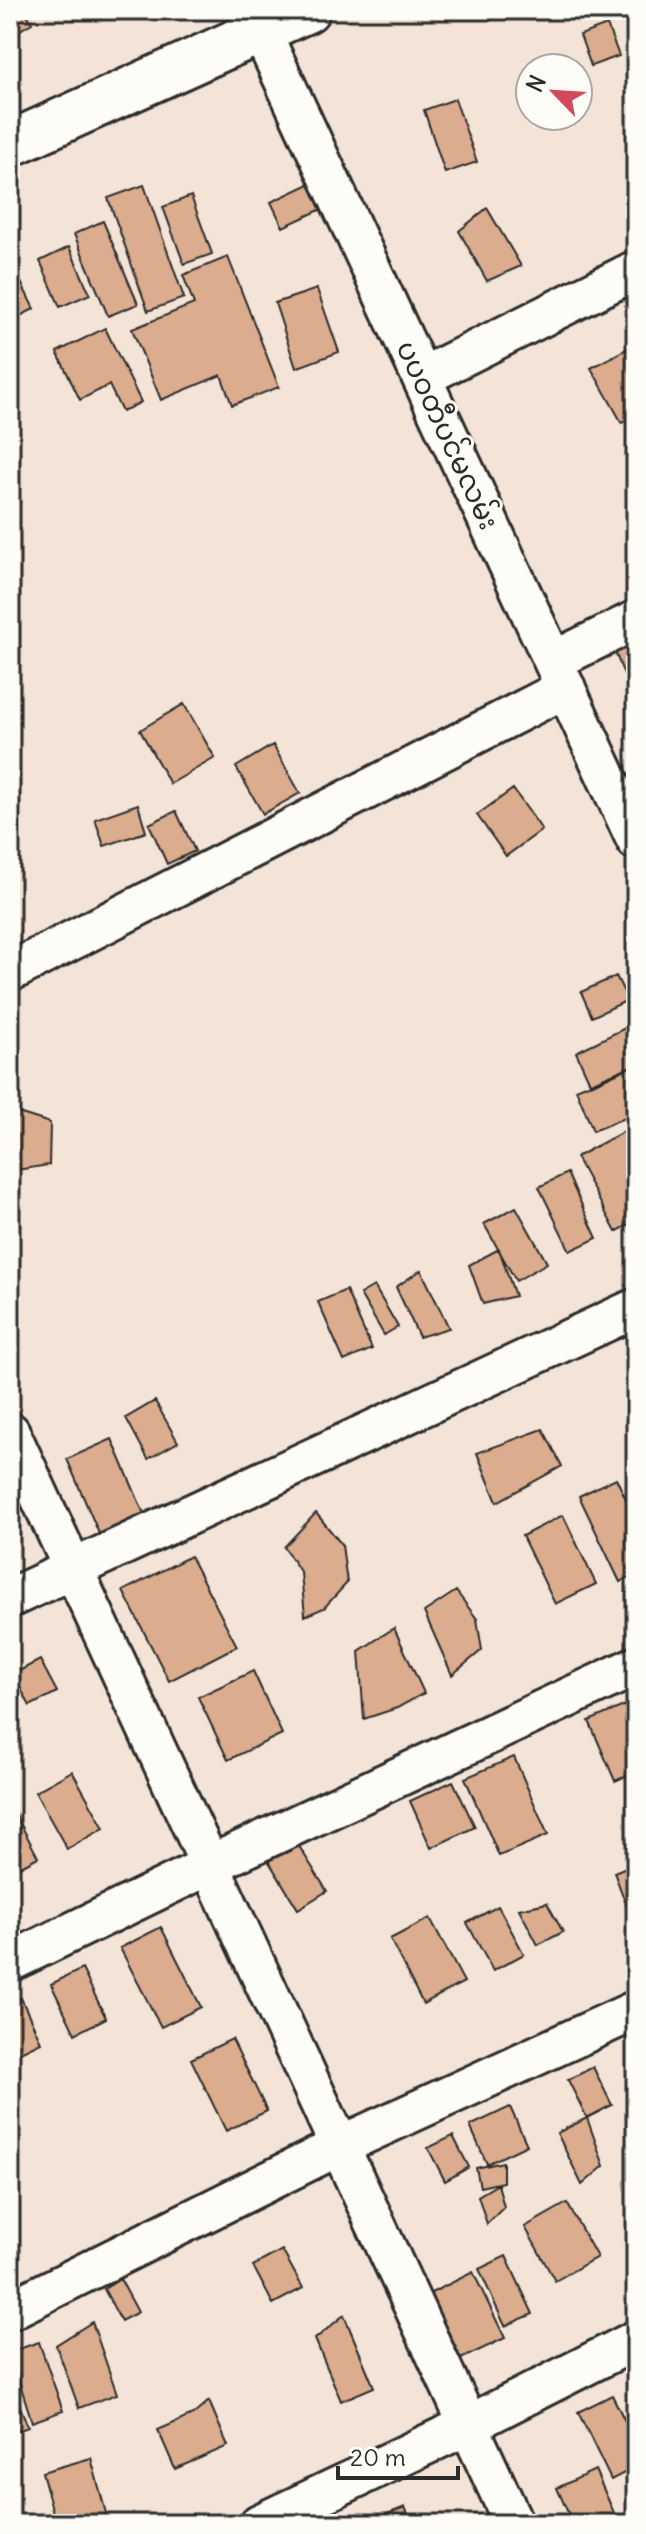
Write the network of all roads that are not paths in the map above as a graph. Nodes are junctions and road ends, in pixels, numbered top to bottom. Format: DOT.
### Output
graph roads {
  1 [pos="307,10"];
  2 [pos="260,29"];
  3 [pos="10,144"];
  4 [pos="636,270"];
  5 [pos="422,377"];
  6 [pos="636,620"];
  7 [pos="560,674"];
  8 [pos="636,840"];
  9 [pos="10,972"];
  10 [pos="636,1308"];
  11 [pos="10,1432"];
  12 [pos="75,1571"];
  13 [pos="10,1598"];
  14 [pos="636,1666"];
  15 [pos="210,1865"];
  16 [pos="10,1962"];
  17 [pos="636,2010"];
  18 [pos="339,2146"];
  19 [pos="10,2310"];
  20 [pos="636,2340"];
  21 [pos="468,2425"];
  22 [pos="259,2524"];
  23 [pos="514,2524"];
  1 -- 2 [label="street"];
  2 -- 3 [label="street"];
  2 -- 5 [label="street, ပပဝတီပင်မလမ်း"];
  4 -- 5 [label="street"];
  5 -- 7 [label="street, ပပဝတီပင်မလမ်း"];
  6 -- 7 [label="street"];
  7 -- 8 [label="street, ပပဝတီပင်မလမ်း"];
  7 -- 9 [label="street"];
  10 -- 12 [label="street"];
  11 -- 12 [label="street"];
  12 -- 13 [label="street"];
  12 -- 15 [label="street"];
  14 -- 15 [label="street"];
  15 -- 16 [label="street"];
  15 -- 18 [label="street"];
  17 -- 18 [label="street"];
  18 -- 19 [label="street"];
  18 -- 21 [label="street"];
  20 -- 21 [label="street"];
  21 -- 22 [label="street"];
  21 -- 23 [label="street"];
}
